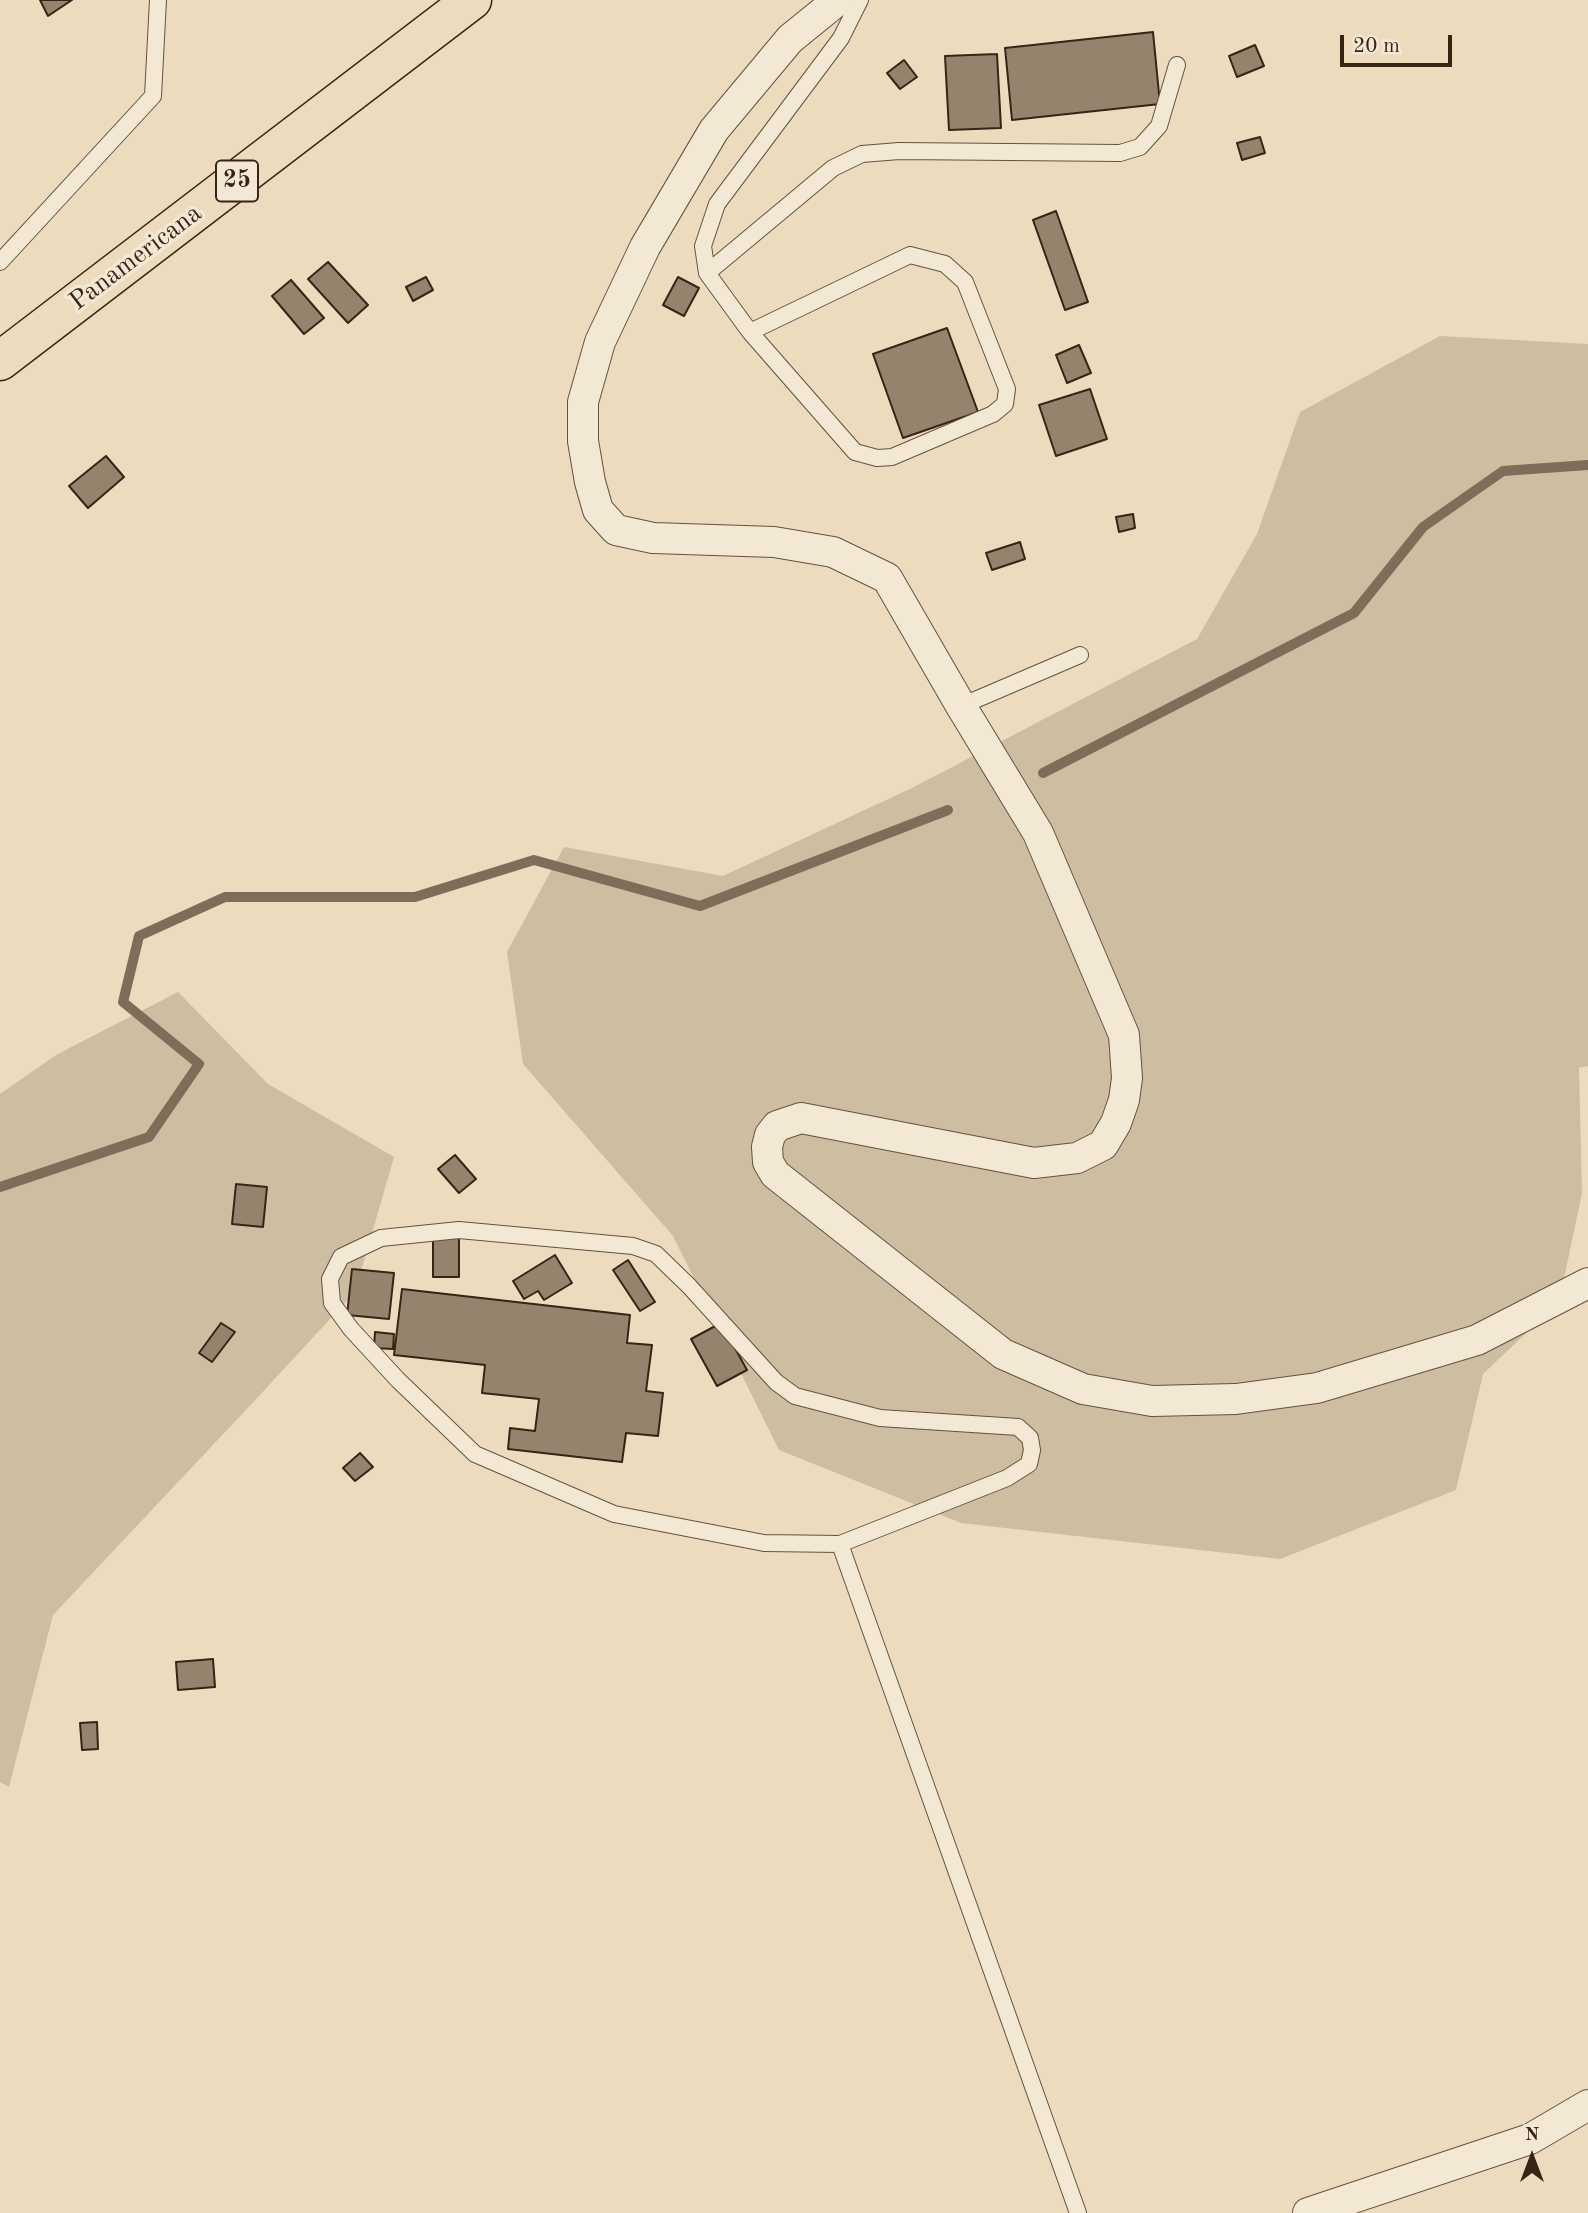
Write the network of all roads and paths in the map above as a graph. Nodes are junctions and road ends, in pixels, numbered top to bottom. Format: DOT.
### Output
graph roads {
  1 [pos="158,0"];
  2 [pos="472,0"];
  3 [pos="838,0"];
  4 [pos="860,0"];
  5 [pos="1177,65"];
  6 [pos="0,262"];
  7 [pos="707,273"];
  8 [pos="750,332"];
  9 [pos="0,361"];
  10 [pos="1080,655"];
  11 [pos="961,706"];
  12 [pos="1588,1283"];
  13 [pos="840,1544"];
  14 [pos="1588,2105"];
  15 [pos="1078,2213"];
  16 [pos="1308,2213"];
  1 -- 6 [label="lane"];
  2 -- 9 [label="main road, Panamericana / 25"];
  3 -- 11 [label="street"];
  4 -- 7 [label="lane"];
  5 -- 7 [label="lane"];
  7 -- 8 [label="lane"];
  8 -- 8 [label="lane"];
  10 -- 11 [label="lane"];
  11 -- 12 [label="street"];
  13 -- 13 [label="lane"];
  13 -- 15 [label="lane"];
  14 -- 16 [label="street"];
}
